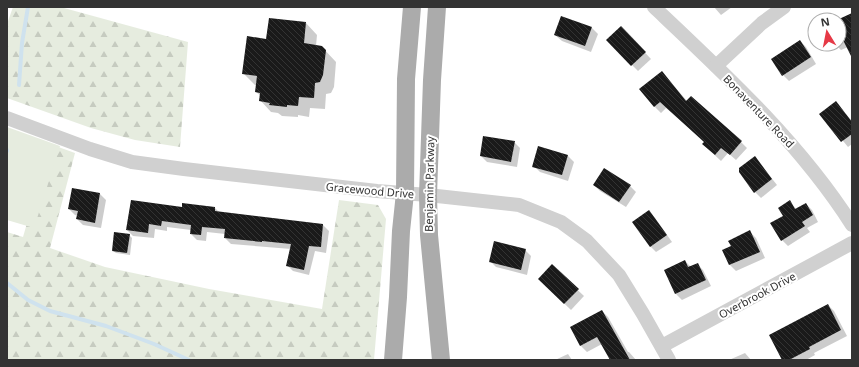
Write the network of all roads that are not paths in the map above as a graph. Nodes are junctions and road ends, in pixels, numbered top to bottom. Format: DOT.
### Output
graph roads {
  1 [pos="412,7"];
  2 [pos="437,7"];
  3 [pos="654,7"];
  4 [pos="784,7"];
  5 [pos="716,66"];
  6 [pos="7,118"];
  7 [pos="405,193"];
  8 [pos="428,195"];
  9 [pos="852,225"];
  10 [pos="852,244"];
  11 [pos="662,346"];
  12 [pos="393,360"];
  13 [pos="441,360"];
  14 [pos="669,360"];
  1 -- 7 [label="main road"];
  2 -- 8 [label="main road, Benjamin Parkway"];
  3 -- 5 [label="street, Bonaventure Road"];
  4 -- 5 [label="street"];
  5 -- 9 [label="street, Bonaventure Road"];
  6 -- 7 [label="street, Gracewood Drive"];
  7 -- 8 [label="street, Gracewood Drive"];
  7 -- 12 [label="main road"];
  8 -- 11 [label="street, Gracewood Drive"];
  8 -- 13 [label="main road, Benjamin Parkway"];
  10 -- 11 [label="street, Overbrook Drive"];
  11 -- 14 [label="street, Gracewood Drive"];
}
